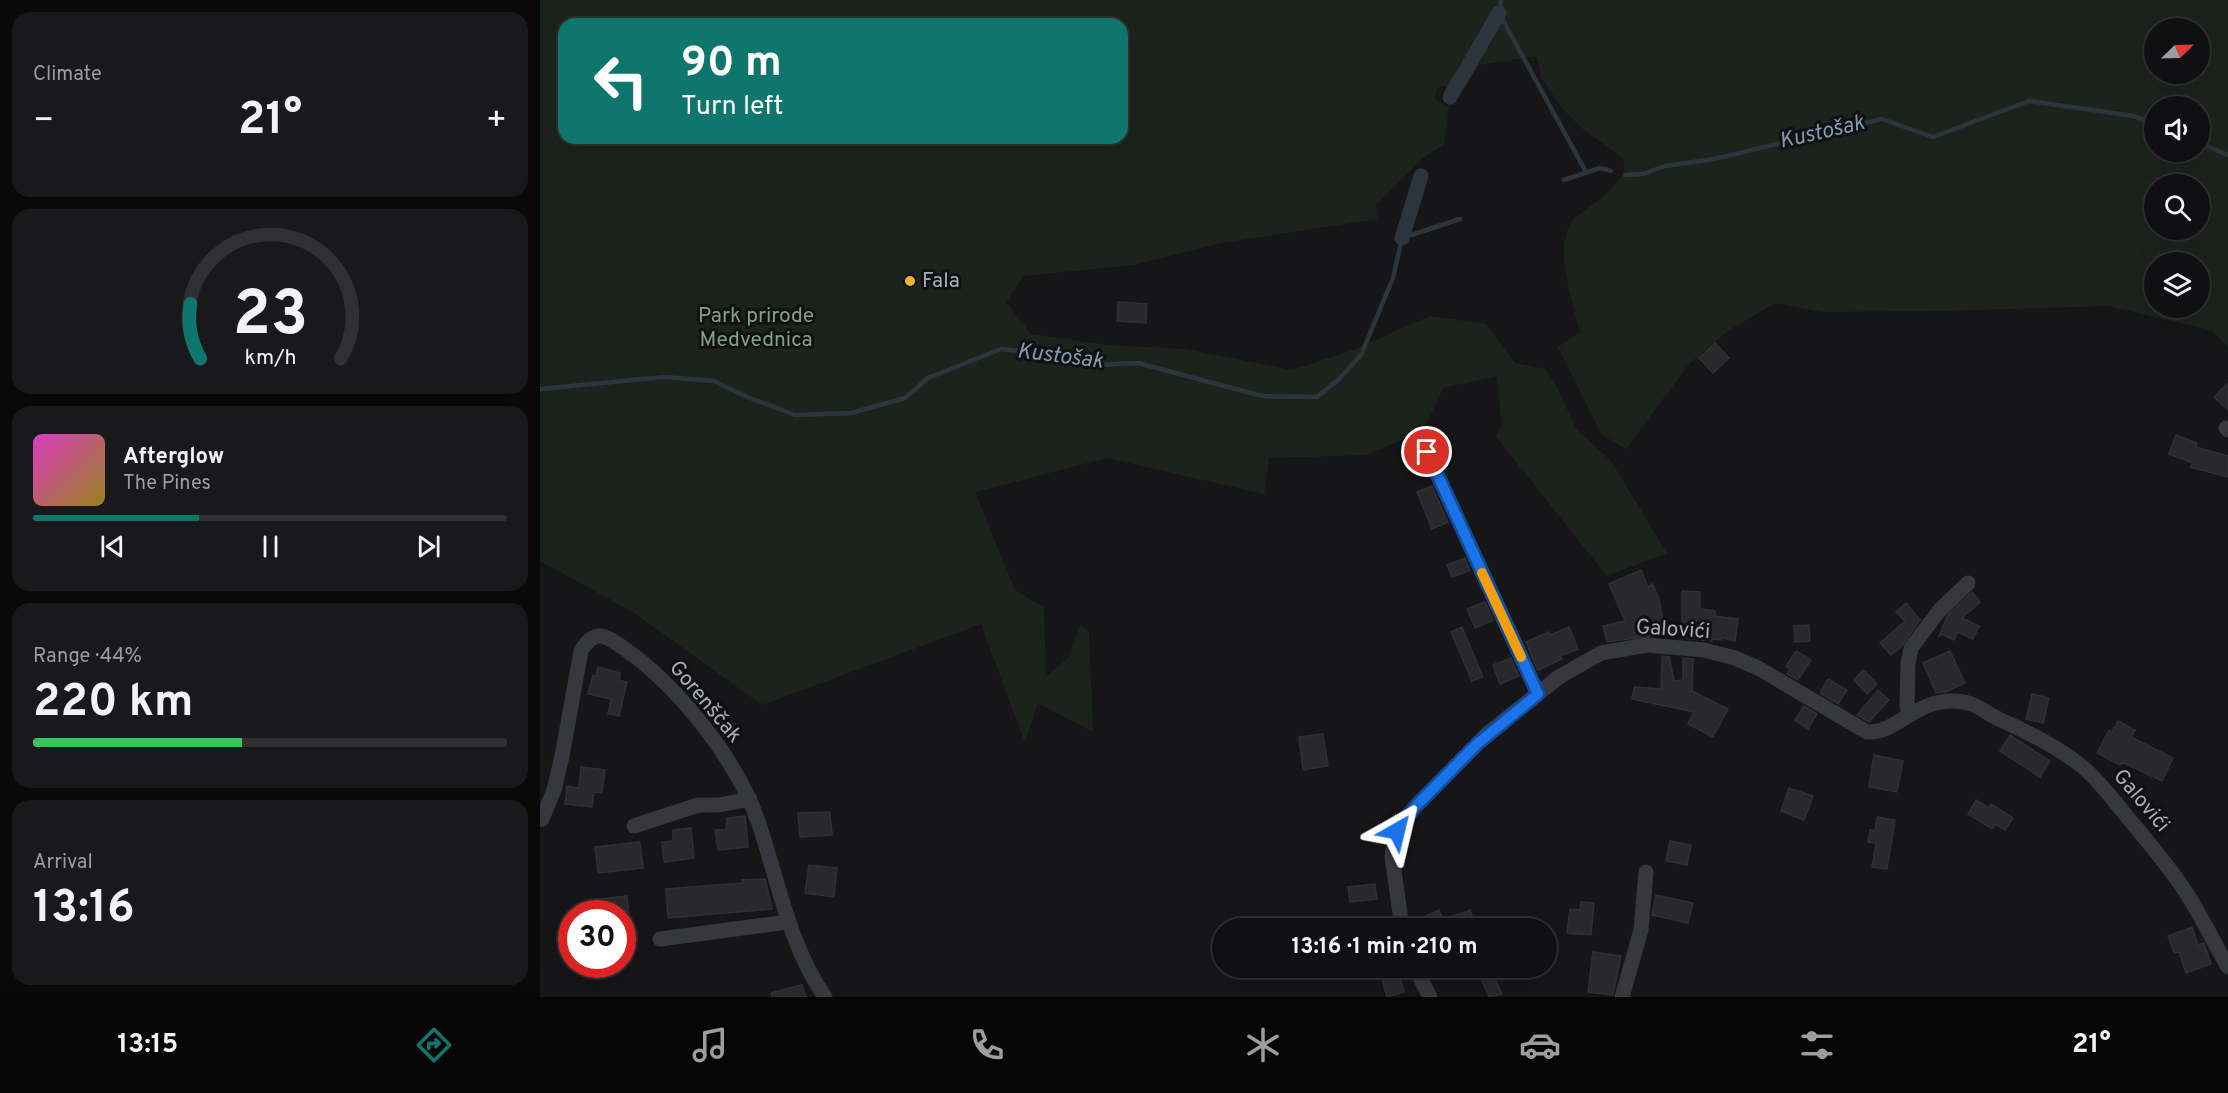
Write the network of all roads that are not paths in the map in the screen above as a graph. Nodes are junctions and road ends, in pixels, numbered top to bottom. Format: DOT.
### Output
graph roads {
  1 [pos="1427,452"];
  2 [pos="1968,583"];
  3 [pos="1538,694"];
  4 [pos="1909,714"];
  5 [pos="750,799"];
  6 [pos="542,819"];
  7 [pos="634,826"];
  8 [pos="1646,872"];
  9 [pos="1401,918"];
  10 [pos="788,922"];
  11 [pos="660,939"];
  12 [pos="2228,967"];
  13 [pos="1420,978"];
  14 [pos="825,997"];
  15 [pos="1430,997"];
  16 [pos="1622,997"];
  1 -- 3 [label="street"];
  2 -- 4 [label="street"];
  3 -- 4 [label="street, Galovići"];
  3 -- 9 [label="street, Galovići"];
  4 -- 12 [label="street, Galovići"];
  5 -- 6 [label="street, Gorenščak"];
  5 -- 7 [label="street"];
  5 -- 10 [label="street, Gorenščak"];
  8 -- 16 [label="street"];
  10 -- 11 [label="street"];
  10 -- 14 [label="street, Gorenščak"];
  13 -- 15 [label="street"];
}
